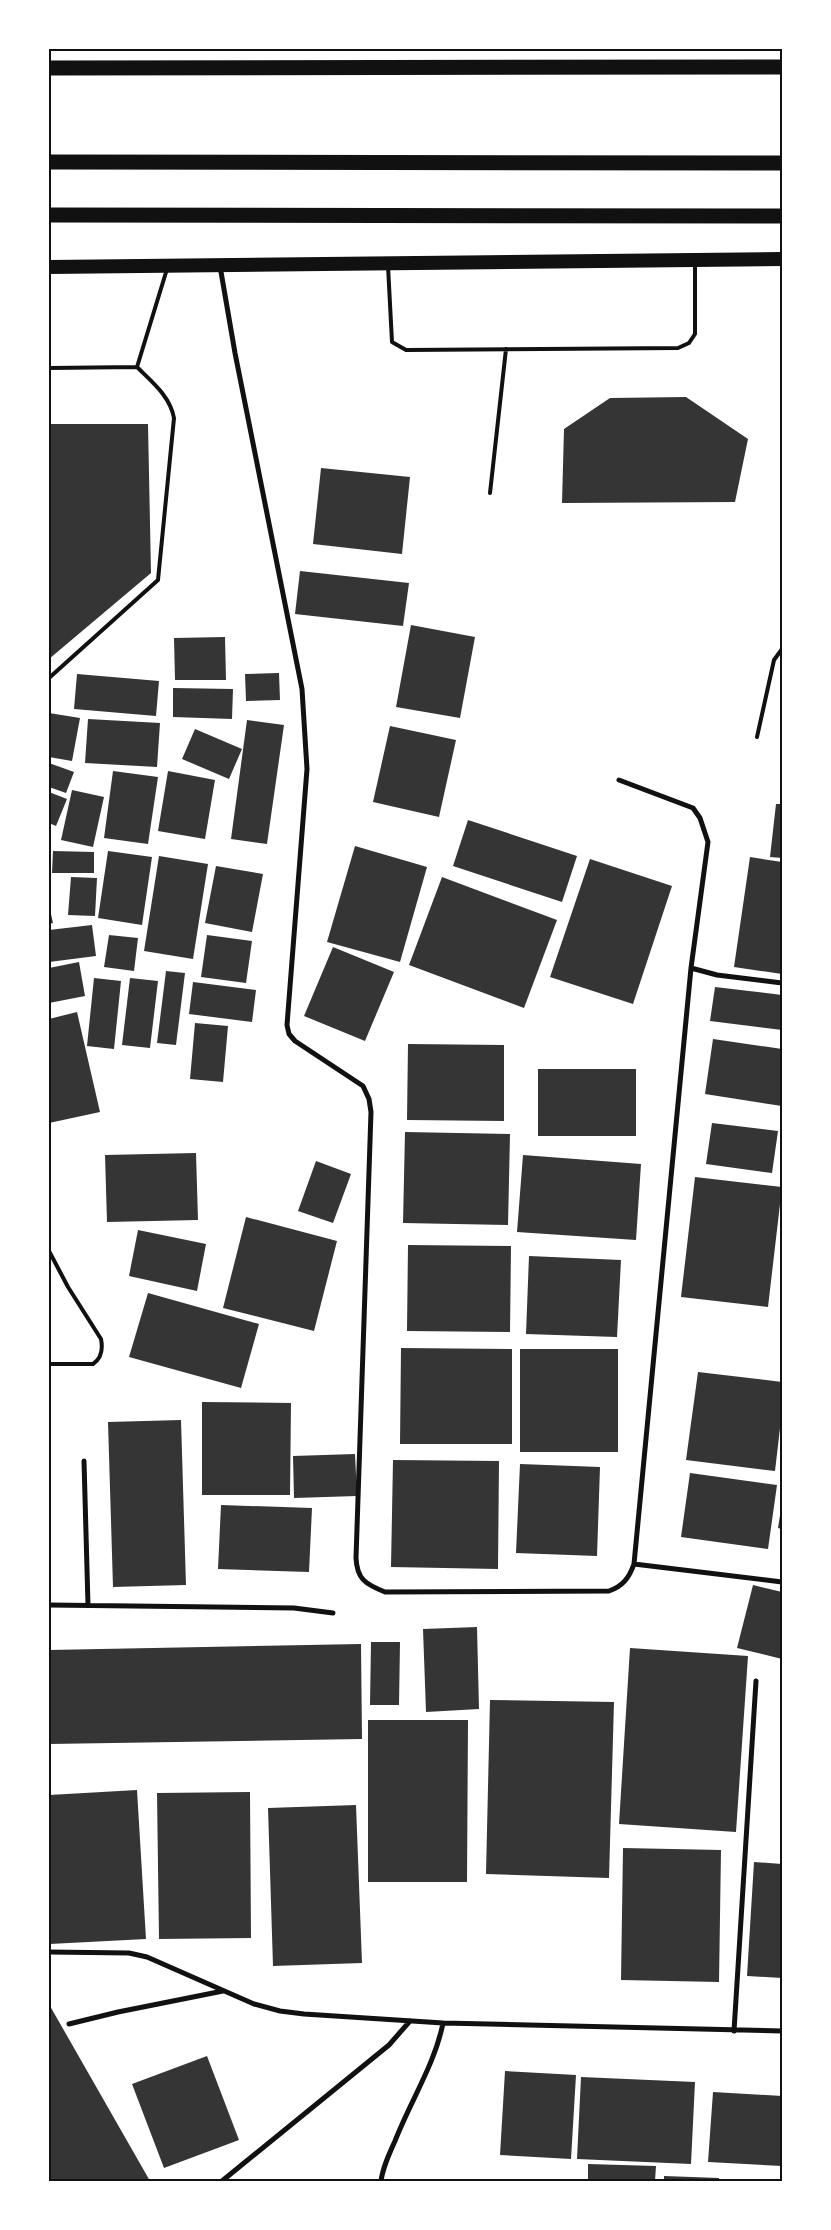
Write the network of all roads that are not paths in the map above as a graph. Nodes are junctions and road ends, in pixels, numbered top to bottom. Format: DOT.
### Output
graph roads {
  1 [pos="782,67"];
  2 [pos="49,68"];
  3 [pos="49,162"];
  4 [pos="782,163"];
  5 [pos="49,215"];
  6 [pos="782,216"];
  7 [pos="782,259"];
  8 [pos="695,260"];
  9 [pos="388,264"];
  10 [pos="168,266"];
  11 [pos="220,266"];
  12 [pos="49,267"];
  13 [pos="506,349"];
  14 [pos="137,367"];
  15 [pos="49,368"];
  16 [pos="490,492"];
  17 [pos="782,649"];
  18 [pos="49,678"];
  19 [pos="757,737"];
  20 [pos="620,780"];
  21 [pos="691,968"];
  22 [pos="782,982"];
  23 [pos="49,1251"];
  24 [pos="49,1364"];
  25 [pos="84,1461"];
  26 [pos="634,1564"];
  27 [pos="782,1582"];
  28 [pos="49,1605"];
  29 [pos="88,1605"];
  30 [pos="333,1613"];
  31 [pos="756,1681"];
  32 [pos="49,1952"];
  33 [pos="224,1991"];
  34 [pos="410,2021"];
  35 [pos="443,2022"];
  36 [pos="69,2024"];
  37 [pos="734,2030"];
  38 [pos="782,2031"];
  39 [pos="222,2181"];
  40 [pos="381,2181"];
  1 -- 2 [label="highway"];
  3 -- 4 [label="highway"];
  5 -- 6 [label="highway"];
  7 -- 8 [label="highway"];
  8 -- 9 [label="highway"];
  8 -- 13 [label="lane"];
  9 -- 11 [label="highway"];
  9 -- 13 [label="lane"];
  10 -- 11 [label="highway"];
  10 -- 12 [label="highway"];
  10 -- 14 [label="lane"];
  11 -- 26 [label="street"];
  13 -- 16 [label="lane"];
  14 -- 15 [label="lane"];
  14 -- 18 [label="lane"];
  17 -- 19 [label="lane"];
  20 -- 21 [label="street"];
  21 -- 22 [label="street"];
  21 -- 26 [label="street"];
  23 -- 24 [label="lane"];
  25 -- 29 [label="street"];
  26 -- 27 [label="street"];
  28 -- 29 [label="street"];
  29 -- 30 [label="street"];
  31 -- 37 [label="street"];
  32 -- 33 [label="street"];
  33 -- 34 [label="street"];
  33 -- 36 [label="street"];
  34 -- 35 [label="street"];
  34 -- 39 [label="street"];
  35 -- 37 [label="street"];
  35 -- 40 [label="street"];
  37 -- 38 [label="street"];
}
